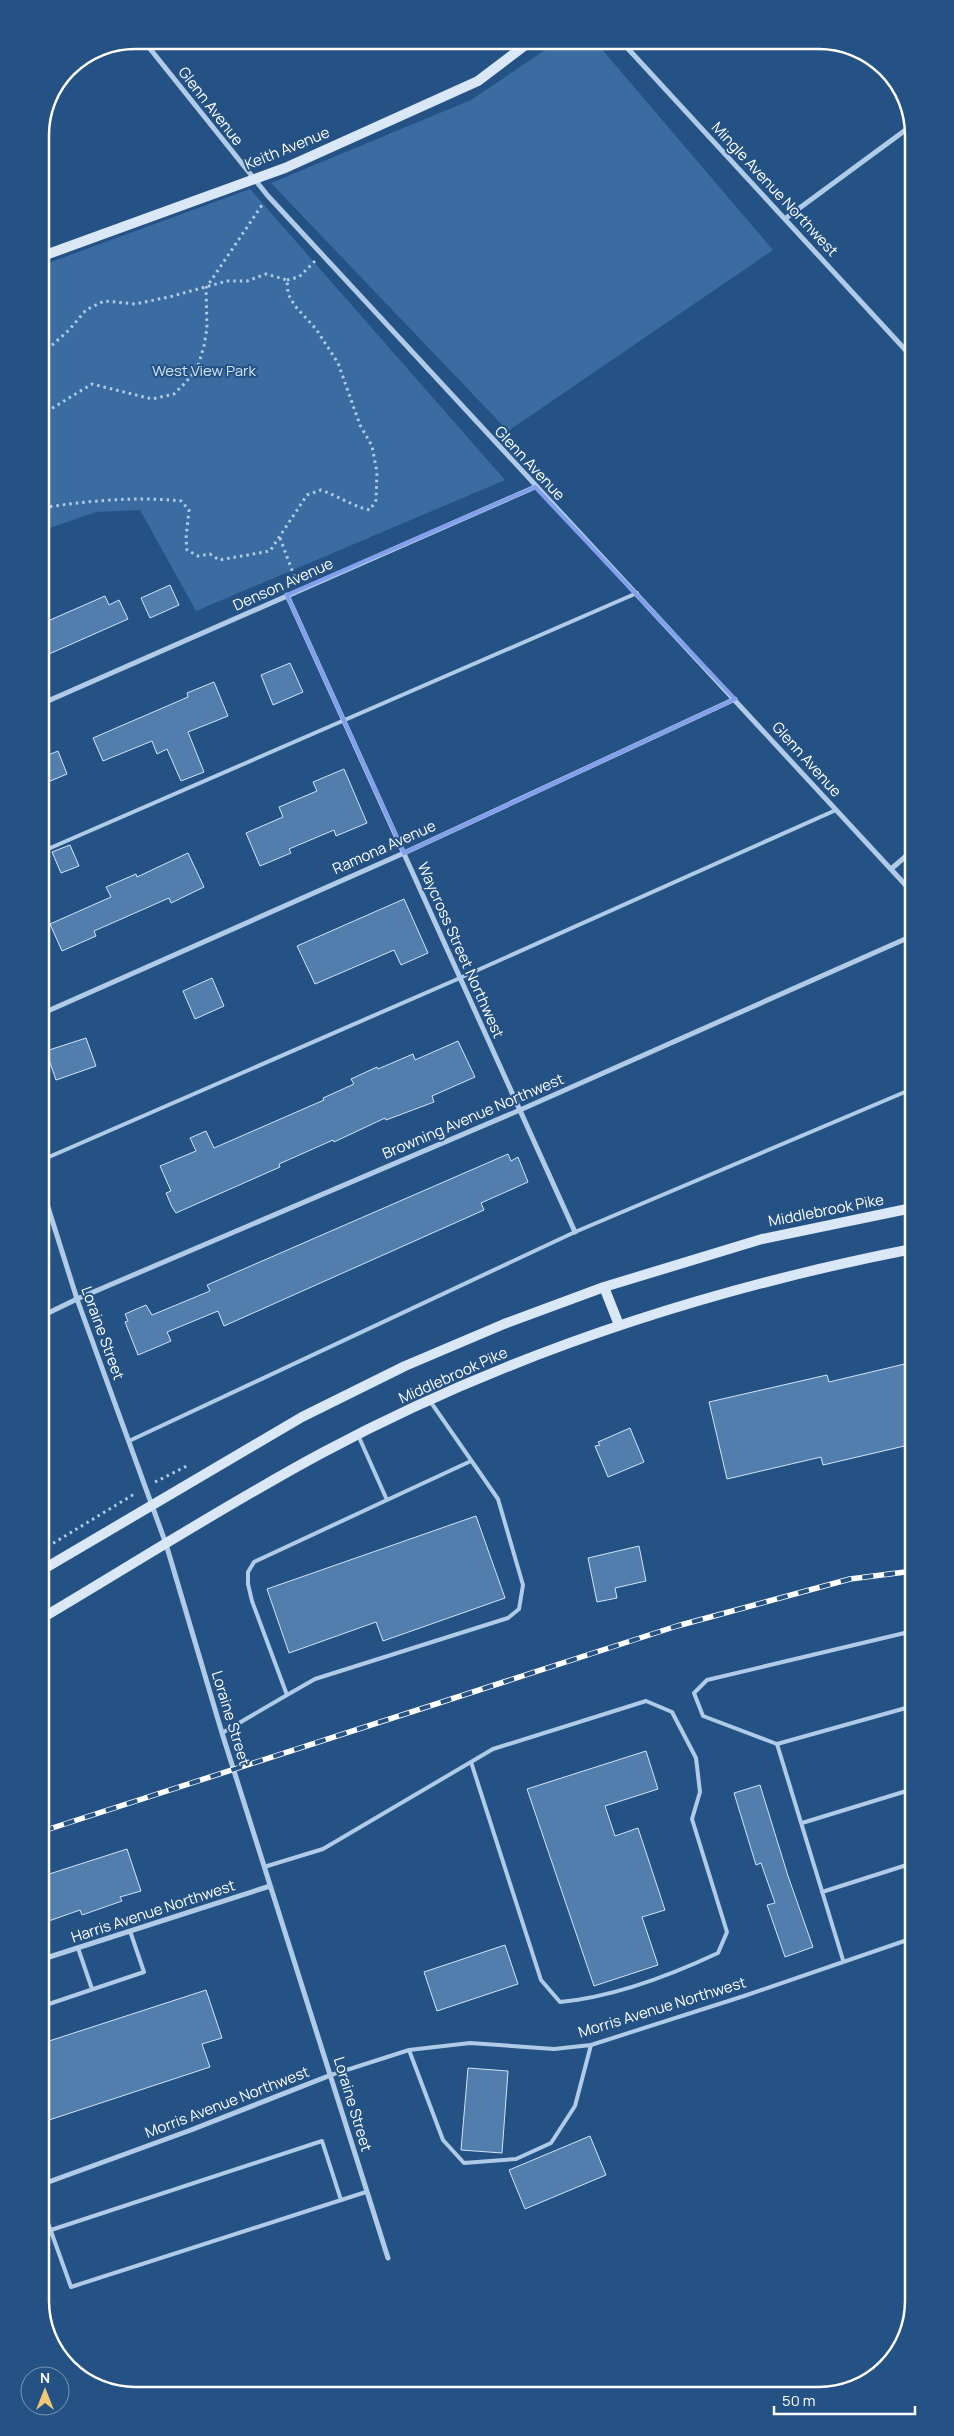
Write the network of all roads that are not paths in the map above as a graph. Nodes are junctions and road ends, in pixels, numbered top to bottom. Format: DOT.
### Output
graph roads {
  1 [pos="150,49"];
  2 [pos="520,49"];
  3 [pos="628,49"];
  4 [pos="905,130"];
  5 [pos="253,179"];
  6 [pos="786,218"];
  7 [pos="49,255"];
  8 [pos="905,349"];
  9 [pos="535,487"];
  10 [pos="637,593"];
  11 [pos="287,595"];
  12 [pos="735,699"];
  13 [pos="49,700"];
  14 [pos="343,720"];
  15 [pos="836,810"];
  16 [pos="49,849"];
  17 [pos="404,853"];
  18 [pos="905,857"];
  19 [pos="891,869"];
  20 [pos="905,884"];
  21 [pos="905,939"];
  22 [pos="460,978"];
  23 [pos="49,1011"];
  24 [pos="905,1092"];
  25 [pos="520,1110"];
  26 [pos="49,1157"];
  27 [pos="905,1209"];
  28 [pos="49,1210"];
  29 [pos="575,1232"];
  30 [pos="905,1251"];
  31 [pos="604,1287"];
  32 [pos="77,1299"];
  33 [pos="49,1313"];
  34 [pos="619,1325"];
  35 [pos="430,1401"];
  36 [pos="358,1435"];
  37 [pos="129,1441"];
  38 [pos="471,1461"];
  39 [pos="387,1500"];
  40 [pos="152,1504"];
  41 [pos="166,1544"];
  42 [pos="49,1566"];
  43 [pos="49,1614"];
  44 [pos="905,1633"];
  45 [pos="287,1694"];
  46 [pos="905,1708"];
  47 [pos="222,1733"];
  48 [pos="777,1744"];
  49 [pos="471,1762"];
  50 [pos="905,1791"];
  51 [pos="802,1823"];
  52 [pos="264,1866"];
  53 [pos="905,1866"];
  54 [pos="270,1886"];
  55 [pos="822,1892"];
  56 [pos="130,1931"];
  57 [pos="905,1941"];
  58 [pos="78,1948"];
  59 [pos="49,1957"];
  60 [pos="843,1960"];
  61 [pos="92,1990"];
  62 [pos="49,2004"];
  63 [pos="591,2045"];
  64 [pos="409,2050"];
  65 [pos="331,2075"];
  66 [pos="49,2182"];
  67 [pos="366,2192"];
  68 [pos="341,2200"];
  69 [pos="49,2225"];
  70 [pos="51,2230"];
  71 [pos="388,2258"];
  1 -- 5 [label="street, Glenn Avenue"];
  2 -- 5 [label="main road, Keith Avenue"];
  3 -- 6 [label="street, Mingle Avenue Northwest"];
  4 -- 6 [label="street"];
  5 -- 7 [label="main road, Keith Avenue"];
  5 -- 9 [label="street, Glenn Avenue"];
  6 -- 8 [label="street, Mingle Avenue Northwest"];
  9 -- 10 [label="street, Glenn Avenue"];
  9 -- 11 [label="street, Denson Avenue"];
  10 -- 12 [label="street, Glenn Avenue"];
  10 -- 14 [label="lane"];
  11 -- 13 [label="street, Denson Avenue"];
  11 -- 14 [label="street, Waycross Street Northwest"];
  12 -- 15 [label="street, Glenn Avenue"];
  12 -- 17 [label="street, Ramona Avenue"];
  14 -- 16 [label="lane"];
  14 -- 17 [label="street, Waycross Street Northwest"];
  15 -- 19 [label="street, Glenn Avenue"];
  15 -- 22 [label="lane"];
  17 -- 22 [label="street, Waycross Street Northwest"];
  17 -- 23 [label="street, Ramona Avenue"];
  18 -- 19 [label="street"];
  19 -- 20 [label="street, Glenn Avenue"];
  21 -- 25 [label="street, Browning Avenue Northwest"];
  22 -- 25 [label="street, Waycross Street Northwest"];
  22 -- 26 [label="lane"];
  24 -- 29 [label="lane"];
  25 -- 29 [label="street, Waycross Street Northwest"];
  25 -- 32 [label="street, Browning Avenue Northwest"];
  27 -- 31 [label="main road, Middlebrook Pike"];
  28 -- 32 [label="street, Loraine Street"];
  29 -- 37 [label="lane"];
  30 -- 34 [label="main road, Middlebrook Pike"];
  31 -- 34 [label="main road"];
  31 -- 40 [label="main road, Middlebrook Pike"];
  32 -- 33 [label="street, Browning Avenue Northwest"];
  32 -- 37 [label="street, Loraine Street"];
  34 -- 35 [label="main road, Middlebrook Pike"];
  35 -- 36 [label="main road, Middlebrook Pike"];
  35 -- 38 [label="lane"];
  36 -- 39 [label="lane"];
  36 -- 41 [label="main road, Middlebrook Pike"];
  37 -- 40 [label="street, Loraine Street"];
  38 -- 39 [label="lane"];
  38 -- 45 [label="lane"];
  39 -- 45 [label="lane"];
  40 -- 41 [label="street, Loraine Street"];
  40 -- 42 [label="main road, Middlebrook Pike"];
  41 -- 43 [label="main road, Middlebrook Pike"];
  41 -- 47 [label="street, Loraine Street"];
  44 -- 48 [label="lane"];
  45 -- 47 [label="lane"];
  46 -- 48 [label="lane"];
  47 -- 52 [label="street, Loraine Street"];
  48 -- 51 [label="lane"];
  49 -- 49 [label="lane"];
  49 -- 52 [label="lane"];
  50 -- 51 [label="lane"];
  51 -- 55 [label="lane"];
  52 -- 54 [label="street, Loraine Street"];
  53 -- 55 [label="lane"];
  54 -- 56 [label="street, Harris Avenue Northwest"];
  54 -- 65 [label="street, Loraine Street"];
  55 -- 60 [label="lane"];
  56 -- 58 [label="street, Harris Avenue Northwest"];
  56 -- 61 [label="lane"];
  57 -- 60 [label="lane, Morris Avenue Northwest"];
  58 -- 59 [label="street, Harris Avenue Northwest"];
  58 -- 61 [label="lane"];
  60 -- 63 [label="lane, Morris Avenue Northwest"];
  61 -- 62 [label="lane"];
  63 -- 64 [label="lane, Morris Avenue Northwest"];
  63 -- 64 [label="lane"];
  64 -- 65 [label="lane, Morris Avenue Northwest"];
  65 -- 66 [label="street, Morris Avenue Northwest"];
  65 -- 67 [label="street, Loraine Street"];
  67 -- 68 [label="lane"];
  67 -- 71 [label="street, Loraine Street"];
  68 -- 70 [label="lane"];
  68 -- 70 [label="lane"];
  69 -- 70 [label="lane"];
}
